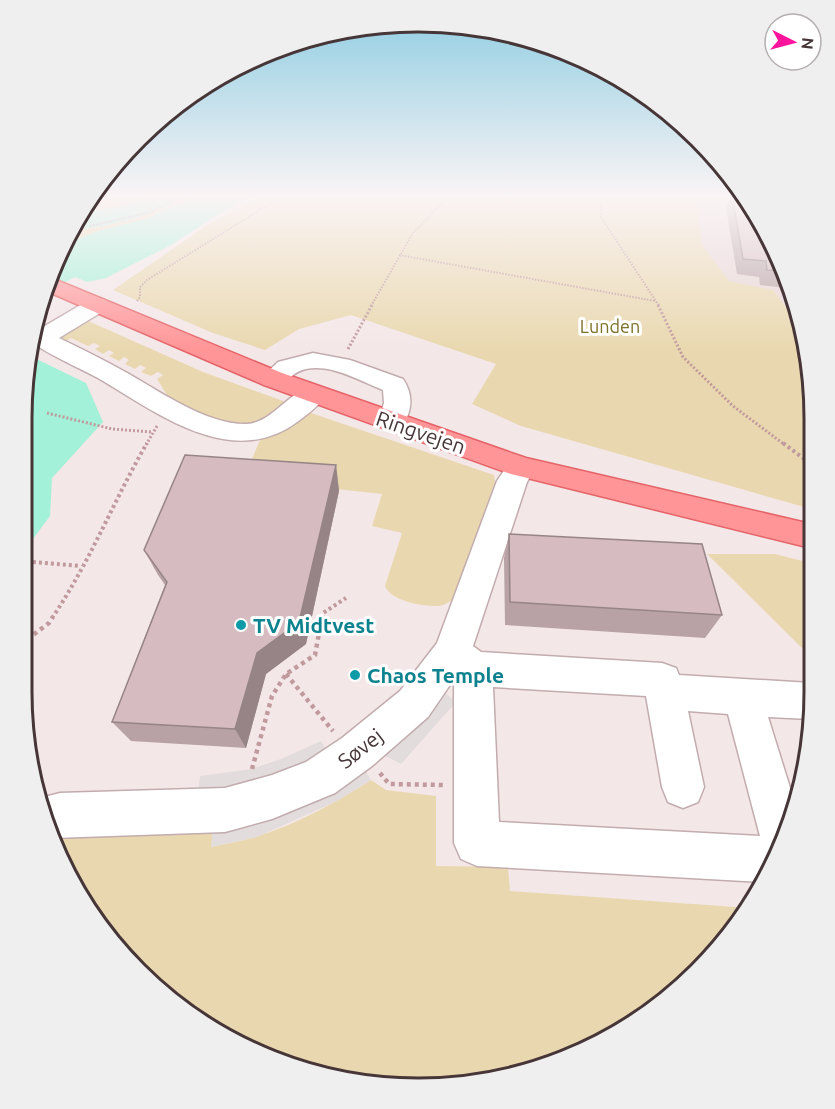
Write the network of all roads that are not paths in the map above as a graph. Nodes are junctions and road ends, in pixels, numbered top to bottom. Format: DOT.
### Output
graph roads {
  1 [pos="54,287"];
  2 [pos="95,304"];
  3 [pos="41,333"];
  4 [pos="40,338"];
  5 [pos="273,380"];
  6 [pos="314,394"];
  7 [pos="393,422"];
  8 [pos="521,466"];
  9 [pos="804,534"];
  10 [pos="463,661"];
  11 [pos="664,692"];
  12 [pos="743,697"];
  13 [pos="804,700"];
  14 [pos="683,787"];
  15 [pos="52,817"];
  16 [pos="779,826"];
  17 [pos="765,860"];
  1 -- 2 [label="main road, Ringvejen"];
  2 -- 3 [label="street"];
  2 -- 5 [label="main road, Ringvejen"];
  4 -- 6 [label="street"];
  5 -- 6 [label="main road, Ringvejen"];
  5 -- 7 [label="street"];
  6 -- 7 [label="main road, Ringvejen"];
  7 -- 8 [label="main road, Ringvejen"];
  8 -- 9 [label="main road, Ringvejen"];
  8 -- 10 [label="street, Søvej"];
  10 -- 11 [label="street"];
  10 -- 15 [label="street, Søvej"];
  10 -- 17 [label="street"];
  11 -- 12 [label="street"];
  11 -- 14 [label="street"];
  12 -- 13 [label="street"];
  12 -- 16 [label="street"];
}
